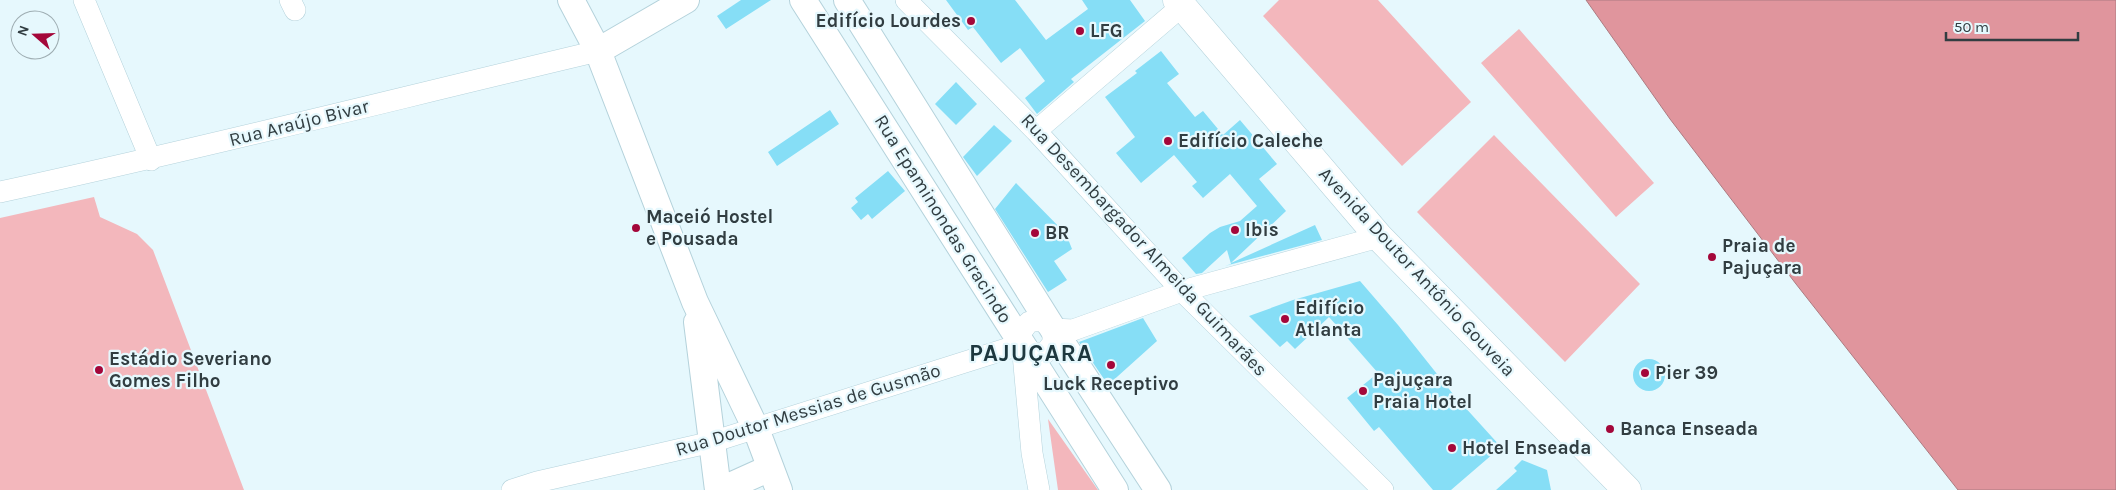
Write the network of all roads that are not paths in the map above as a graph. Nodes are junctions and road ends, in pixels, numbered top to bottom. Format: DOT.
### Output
graph roads {
  1 [pos="84,0"];
  2 [pos="571,0"];
  3 [pos="686,0"];
  4 [pos="803,0"];
  5 [pos="847,0"];
  6 [pos="906,0"];
  7 [pos="1180,3"];
  8 [pos="598,51"];
  9 [pos="1036,131"];
  10 [pos="151,160"];
  11 [pos="0,192"];
  12 [pos="1379,237"];
  13 [pos="1182,291"];
  14 [pos="695,302"];
  15 [pos="1053,329"];
  16 [pos="1022,344"];
  17 [pos="756,429"];
  18 [pos="712,442"];
  19 [pos="593,470"];
  20 [pos="775,479"];
  21 [pos="512,490"];
  22 [pos="556,490"];
  23 [pos="720,490"];
  24 [pos="1039,490"];
  25 [pos="1115,490"];
  26 [pos="1158,490"];
  27 [pos="1383,490"];
  28 [pos="1627,490"];
  1 -- 10 [label="street"];
  2 -- 8 [label="street"];
  3 -- 8 [label="street"];
  4 -- 16 [label="street, Rua Epaminondas Gracindo"];
  5 -- 15 [label="street, Rua Epaminondas Gracindo"];
  6 -- 9 [label="street, Rua Desembargador Almeida Guimarães"];
  7 -- 9 [label="street"];
  7 -- 12 [label="main road, Avenida Doutor Antônio Gouveia"];
  8 -- 10 [label="street, Rua Araújo Bivar"];
  8 -- 14 [label="street"];
  9 -- 13 [label="street, Rua Desembargador Almeida Guimarães"];
  10 -- 11 [label="street, Rua Araújo Bivar"];
  12 -- 13 [label="street"];
  12 -- 28 [label="main road, Avenida Doutor Antônio Gouveia"];
  13 -- 15 [label="street"];
  13 -- 27 [label="street, Rua Desembargador Almeida Guimarães"];
  14 -- 17 [label="street"];
  14 -- 18 [label="street"];
  15 -- 16 [label="street"];
  15 -- 26 [label="street, Rua Epaminondas Gracindo"];
  16 -- 17 [label="street, Rua Doutor Messias de Gusmão"];
  16 -- 24 [label="street"];
  16 -- 25 [label="street, Rua Epaminondas Gracindo"];
  17 -- 18 [label="street, Rua Doutor Messias de Gusmão"];
  17 -- 20 [label="street"];
  18 -- 19 [label="street, Rua Doutor Messias de Gusmão"];
  18 -- 23 [label="street"];
  19 -- 21 [label="street, Rua Doutor Messias de Gusmão"];
  19 -- 22 [label="street, Rua Doutor Messias de Gusmão"];
  20 -- 23 [label="street"];
}
